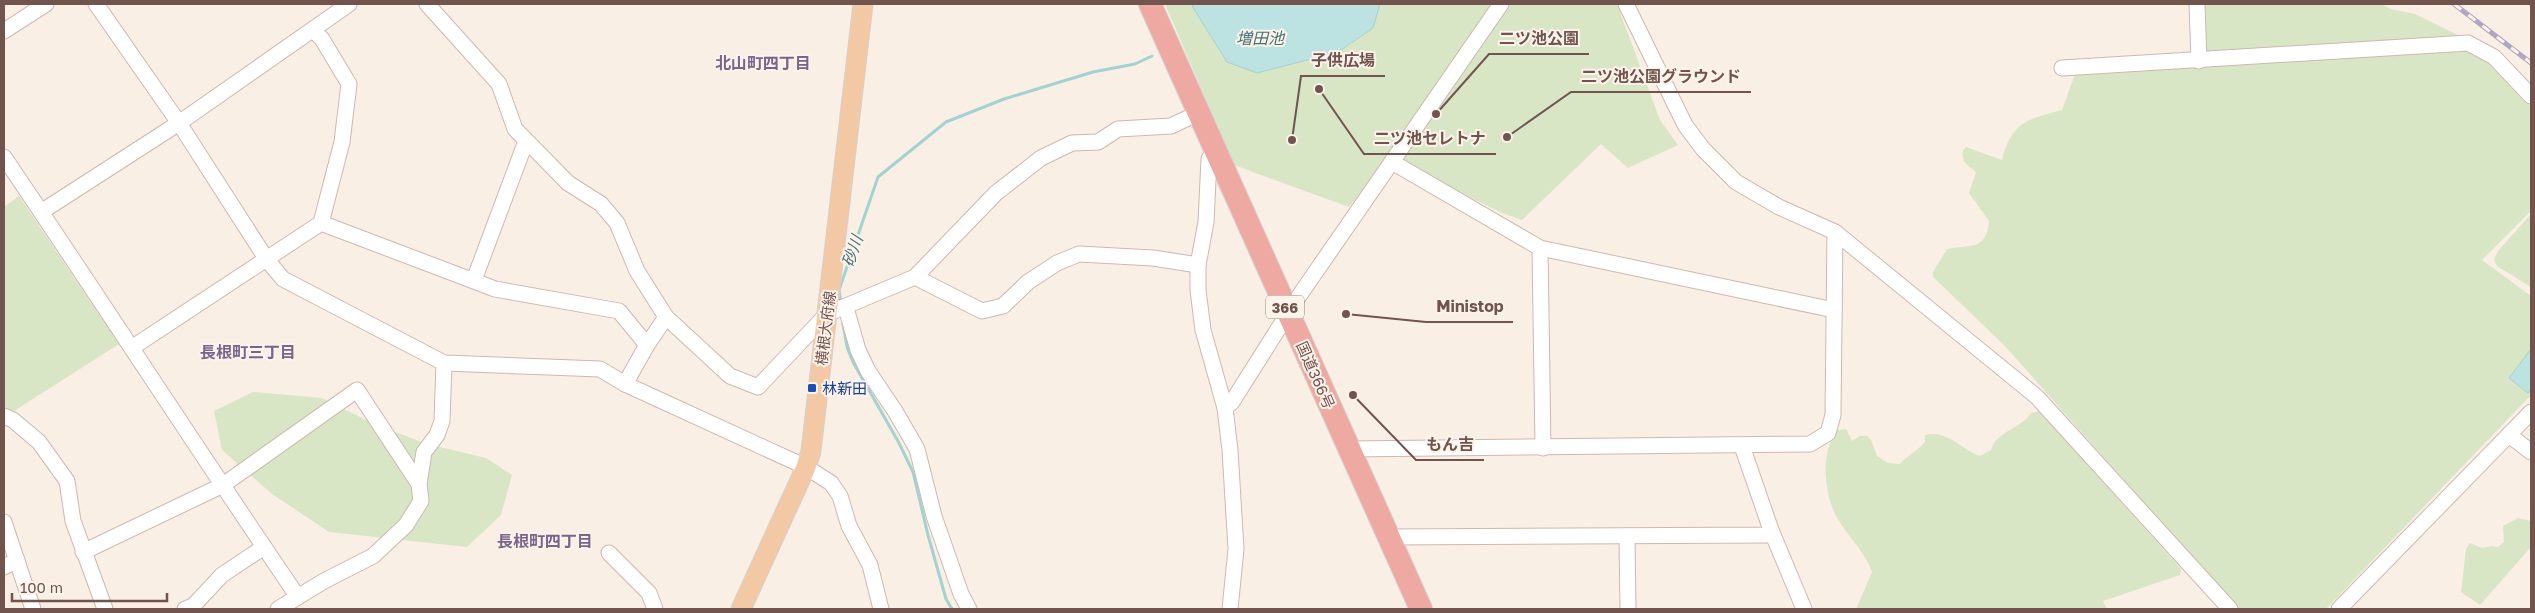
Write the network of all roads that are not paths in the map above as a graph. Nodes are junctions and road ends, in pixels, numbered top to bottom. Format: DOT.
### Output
graph roads {
  1 [pos="46,4"];
  2 [pos="96,4"];
  3 [pos="349,4"];
  4 [pos="427,4"];
  5 [pos="864,4"];
  6 [pos="1150,4"];
  7 [pos="1501,4"];
  8 [pos="1626,4"];
  9 [pos="2197,4"];
  10 [pos="313,30"];
  11 [pos="4,31"];
  12 [pos="2199,60"];
  13 [pos="2062,68"];
  14 [pos="2531,96"];
  15 [pos="1201,117"];
  16 [pos="179,123"];
  17 [pos="526,141"];
  18 [pos="1215,150"];
  19 [pos="4,157"];
  20 [pos="1392,162"];
  21 [pos="41,212"];
  22 [pos="322,223"];
  23 [pos="1836,232"];
  24 [pos="1540,248"];
  25 [pos="267,260"];
  26 [pos="1198,265"];
  27 [pos="915,277"];
  28 [pos="474,280"];
  29 [pos="846,308"];
  30 [pos="1834,310"];
  31 [pos="828,314"];
  32 [pos="1289,315"];
  33 [pos="666,317"];
  34 [pos="647,345"];
  35 [pos="133,347"];
  36 [pos="444,363"];
  37 [pos="625,384"];
  38 [pos="1225,408"];
  39 [pos="2531,412"];
  40 [pos="4,416"];
  41 [pos="2510,435"];
  42 [pos="1742,446"];
  43 [pos="1543,448"];
  44 [pos="1348,449"];
  45 [pos="2531,452"];
  46 [pos="806,467"];
  47 [pos="419,484"];
  48 [pos="223,485"];
  49 [pos="4,522"];
  50 [pos="1771,530"];
  51 [pos="1387,536"];
  52 [pos="1627,536"];
  53 [pos="264,547"];
  54 [pos="83,552"];
  55 [pos="609,552"];
  56 [pos="10,563"];
  57 [pos="298,597"];
  58 [pos="33,609"];
  59 [pos="105,609"];
  60 [pos="185,609"];
  61 [pos="278,609"];
  62 [pos="655,609"];
  63 [pos="740,609"];
  64 [pos="881,609"];
  65 [pos="969,609"];
  66 [pos="1230,609"];
  67 [pos="1421,609"];
  68 [pos="1628,609"];
  69 [pos="1804,609"];
  70 [pos="2230,609"];
  71 [pos="2339,609"];
  1 -- 11 [label="street"];
  2 -- 16 [label="street"];
  3 -- 10 [label="street"];
  4 -- 17 [label="street"];
  5 -- 31 [label="main road, 横根大府線"];
  6 -- 15 [label="highway, 国道366号 / 366"];
  7 -- 20 [label="street"];
  8 -- 23 [label="street"];
  9 -- 12 [label="street"];
  10 -- 16 [label="street"];
  10 -- 22 [label="street"];
  12 -- 13 [label="street"];
  12 -- 14 [label="street"];
  15 -- 18 [label="highway, 国道366号 / 366"];
  15 -- 27 [label="street"];
  16 -- 21 [label="street"];
  16 -- 25 [label="street"];
  17 -- 28 [label="street"];
  17 -- 33 [label="street"];
  18 -- 26 [label="street"];
  18 -- 32 [label="highway, 国道366号 / 366"];
  19 -- 21 [label="street"];
  20 -- 24 [label="street"];
  20 -- 32 [label="street"];
  21 -- 35 [label="street"];
  22 -- 25 [label="street"];
  22 -- 28 [label="street"];
  23 -- 30 [label="street"];
  23 -- 70 [label="street"];
  24 -- 30 [label="street"];
  24 -- 43 [label="street"];
  25 -- 35 [label="street"];
  25 -- 36 [label="street"];
  26 -- 27 [label="street"];
  26 -- 38 [label="street"];
  27 -- 29 [label="street"];
  28 -- 34 [label="street"];
  29 -- 31 [label="street"];
  29 -- 65 [label="street"];
  30 -- 42 [label="street"];
  31 -- 33 [label="street"];
  31 -- 46 [label="main road, 横根大府線"];
  32 -- 38 [label="street"];
  32 -- 44 [label="highway, 国道366号 / 366"];
  33 -- 34 [label="street"];
  34 -- 37 [label="street"];
  35 -- 48 [label="street"];
  36 -- 37 [label="street"];
  36 -- 47 [label="street"];
  37 -- 46 [label="street"];
  38 -- 66 [label="street"];
  39 -- 41 [label="street"];
  40 -- 54 [label="street"];
  41 -- 45 [label="street"];
  41 -- 71 [label="street"];
  42 -- 43 [label="street"];
  42 -- 50 [label="street"];
  43 -- 44 [label="street"];
  44 -- 51 [label="highway, 国道366号 / 366"];
  46 -- 63 [label="main road, 横根大府線"];
  46 -- 64 [label="street"];
  47 -- 48 [label="street"];
  47 -- 57 [label="street"];
  48 -- 53 [label="street"];
  48 -- 54 [label="street"];
  49 -- 56 [label="street"];
  50 -- 52 [label="street"];
  50 -- 69 [label="street"];
  51 -- 52 [label="street"];
  51 -- 67 [label="highway, 国道366号 / 366"];
  52 -- 68 [label="street"];
  53 -- 57 [label="street"];
  53 -- 60 [label="street"];
  54 -- 59 [label="street"];
  55 -- 62 [label="street"];
  56 -- 58 [label="street"];
  57 -- 61 [label="street"];
}
